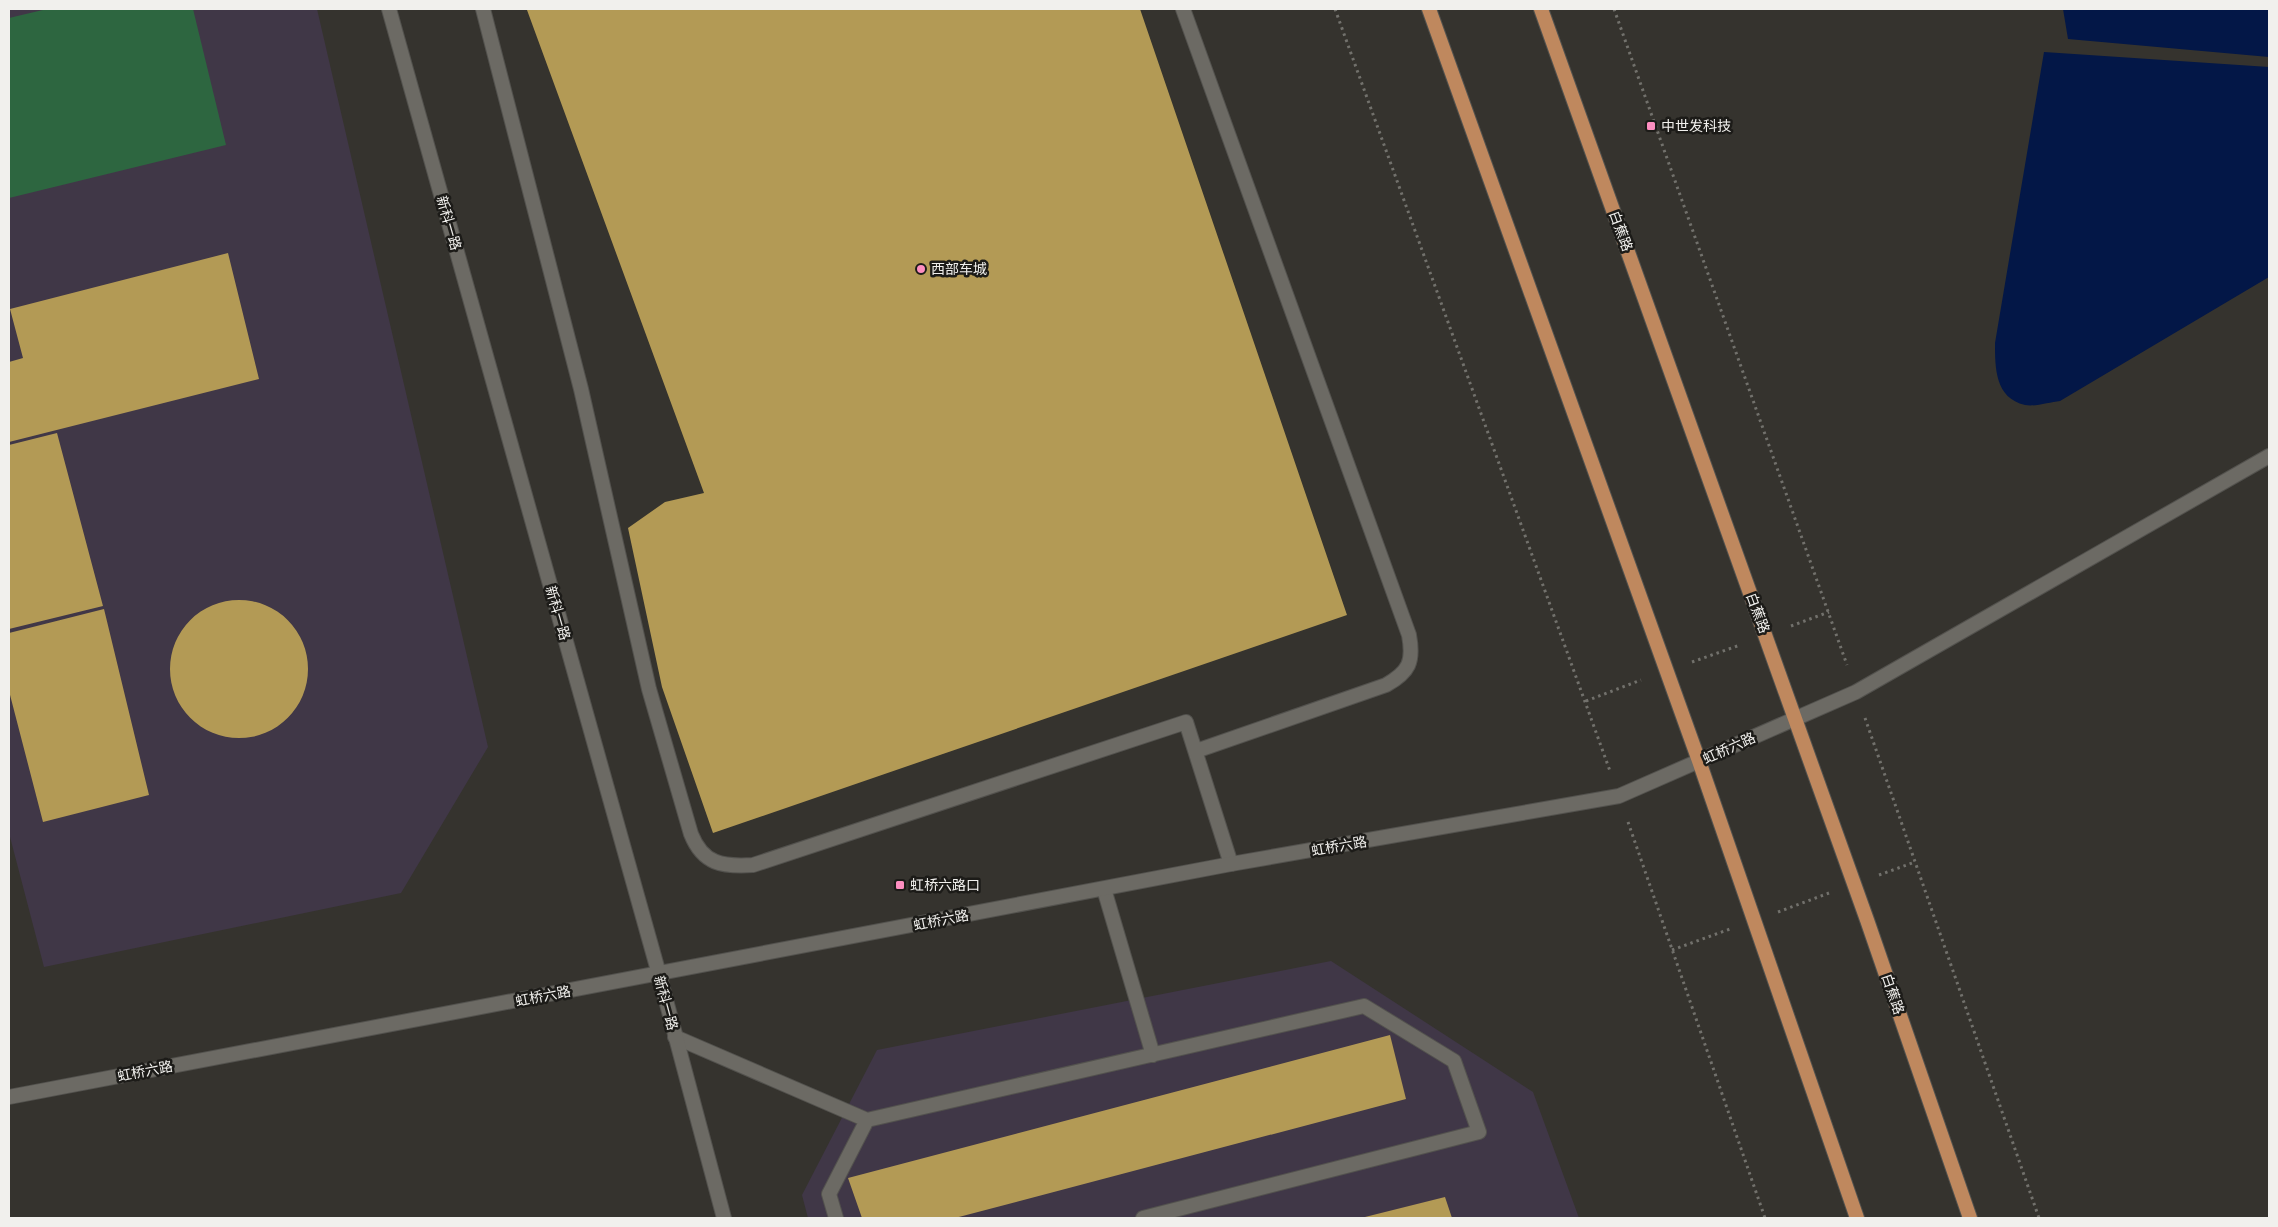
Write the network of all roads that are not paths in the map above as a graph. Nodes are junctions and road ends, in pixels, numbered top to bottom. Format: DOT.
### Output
graph roads {
  1 [pos="389,9"];
  2 [pos="483,9"];
  3 [pos="1183,9"];
  4 [pos="1429,9"];
  5 [pos="1541,9"];
  6 [pos="2269,456"];
  7 [pos="1795,719"];
  8 [pos="1196,750"];
  9 [pos="1699,761"];
  10 [pos="1231,864"];
  11 [pos="1104,889"];
  12 [pos="659,974"];
  13 [pos="675,1037"];
  14 [pos="1153,1055"];
  15 [pos="9,1097"];
  16 [pos="867,1120"];
  17 [pos="724,1218"];
  18 [pos="836,1218"];
  19 [pos="1143,1218"];
  20 [pos="1857,1218"];
  21 [pos="1970,1218"];
  1 -- 12 [label="street, 新科一路"];
  2 -- 8 [label="street"];
  3 -- 8 [label="street"];
  4 -- 9 [label="main road"];
  5 -- 7 [label="main road, 白蕉路"];
  6 -- 7 [label="street, 虹桥六路"];
  7 -- 9 [label="street, 虹桥六路"];
  7 -- 21 [label="main road, 白蕉路"];
  8 -- 10 [label="street"];
  9 -- 10 [label="street, 虹桥六路"];
  9 -- 20 [label="main road"];
  10 -- 11 [label="street, 虹桥六路"];
  11 -- 12 [label="street, 虹桥六路"];
  11 -- 14 [label="street"];
  12 -- 13 [label="street, 新科一路"];
  12 -- 15 [label="street, 虹桥六路"];
  13 -- 16 [label="street"];
  13 -- 17 [label="street, 新科一路"];
  14 -- 16 [label="street"];
  14 -- 19 [label="street"];
  16 -- 18 [label="street"];
}
